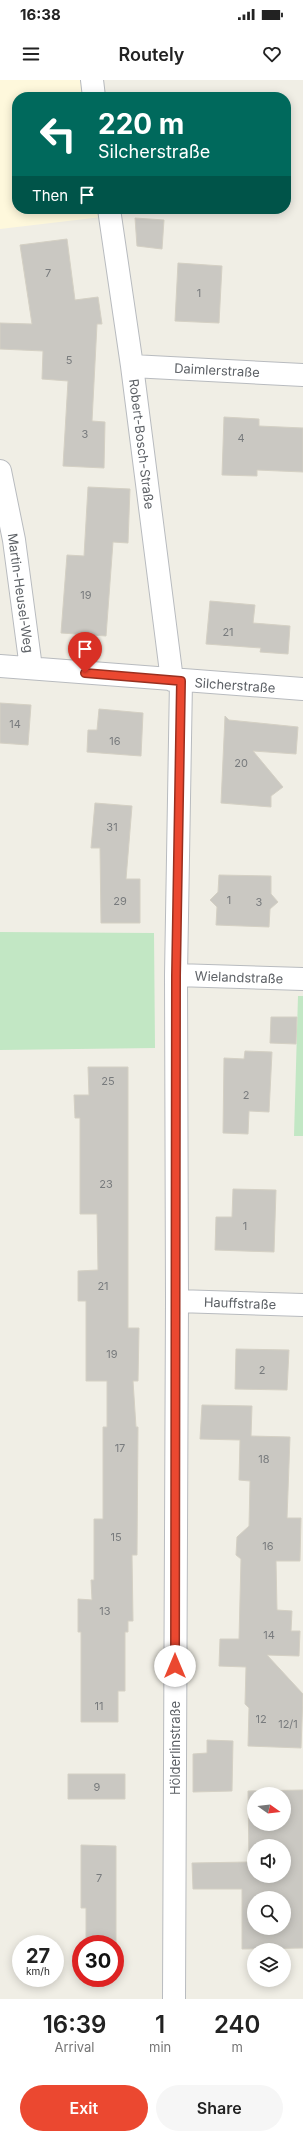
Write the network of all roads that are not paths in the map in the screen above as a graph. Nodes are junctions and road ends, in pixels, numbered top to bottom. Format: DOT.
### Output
graph roads {
  1 [pos="92,80"];
  2 [pos="93,92"];
  3 [pos="110,214"];
  4 [pos="132,366"];
  5 [pos="303,375"];
  6 [pos="0,471"];
  7 [pos="0,666"];
  8 [pos="31,668"];
  9 [pos="176,681"];
  10 [pos="303,689"];
  11 [pos="176,976"];
  12 [pos="303,979"];
  13 [pos="177,1301"];
  14 [pos="303,1305"];
  15 [pos="174,1999"];
  1 -- 2 [label="street"];
  3 -- 4 [label="street, Robert-Bosch-Straße"];
  4 -- 5 [label="street, Daimlerstraße"];
  4 -- 9 [label="street, Robert-Bosch-Straße"];
  6 -- 8 [label="street, Martin-Heusel-Weg"];
  7 -- 8 [label="street, Silcherstraße"];
  8 -- 9 [label="street, Silcherstraße"];
  9 -- 10 [label="street, Silcherstraße"];
  9 -- 11 [label="street, Hölderlinstraße"];
  11 -- 12 [label="street, Wielandstraße"];
  11 -- 13 [label="street, Hölderlinstraße"];
  13 -- 14 [label="street, Hauffstraße"];
  13 -- 15 [label="street, Hölderlinstraße"];
}
